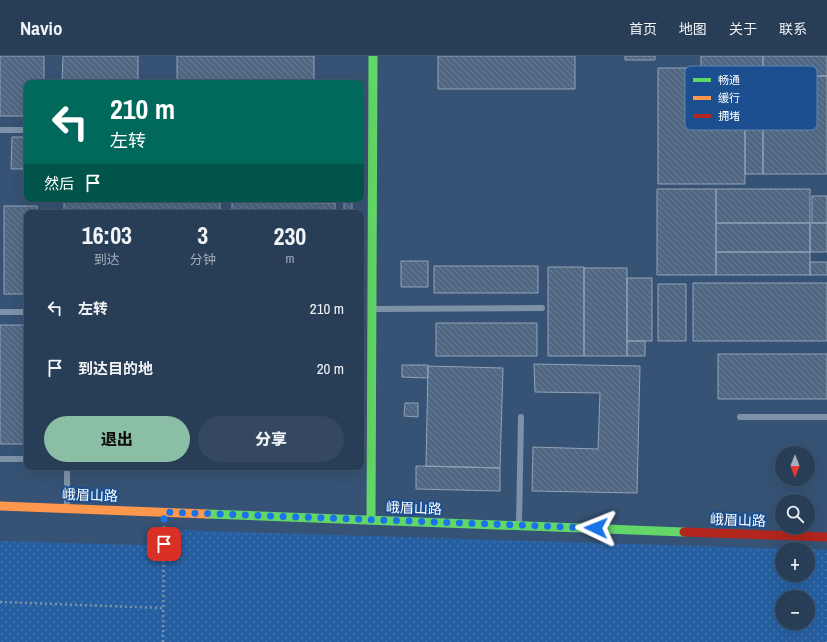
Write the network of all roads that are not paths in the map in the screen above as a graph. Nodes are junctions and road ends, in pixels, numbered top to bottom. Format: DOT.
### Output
graph roads {
  1 [pos="373,56"];
  2 [pos="0,130"];
  3 [pos="24,130"];
  4 [pos="542,308"];
  5 [pos="372,309"];
  6 [pos="0,312"];
  7 [pos="24,312"];
  8 [pos="521,417"];
  9 [pos="740,417"];
  10 [pos="827,417"];
  11 [pos="0,459"];
  12 [pos="24,459"];
  13 [pos="67,470"];
  14 [pos="0,506"];
  15 [pos="67,508"];
  16 [pos="371,520"];
  17 [pos="519,526"];
  18 [pos="827,537"];
  1 -- 5 [label="street"];
  2 -- 3 [label="lane"];
  4 -- 5 [label="lane"];
  5 -- 16 [label="street"];
  6 -- 7 [label="lane"];
  8 -- 17 [label="lane"];
  9 -- 10 [label="lane"];
  11 -- 12 [label="lane"];
  13 -- 15 [label="lane"];
  14 -- 15 [label="street, 峨眉山路"];
  15 -- 16 [label="street, 峨眉山路"];
  16 -- 17 [label="street, 峨眉山路"];
  17 -- 18 [label="street, 峨眉山路"];
}
